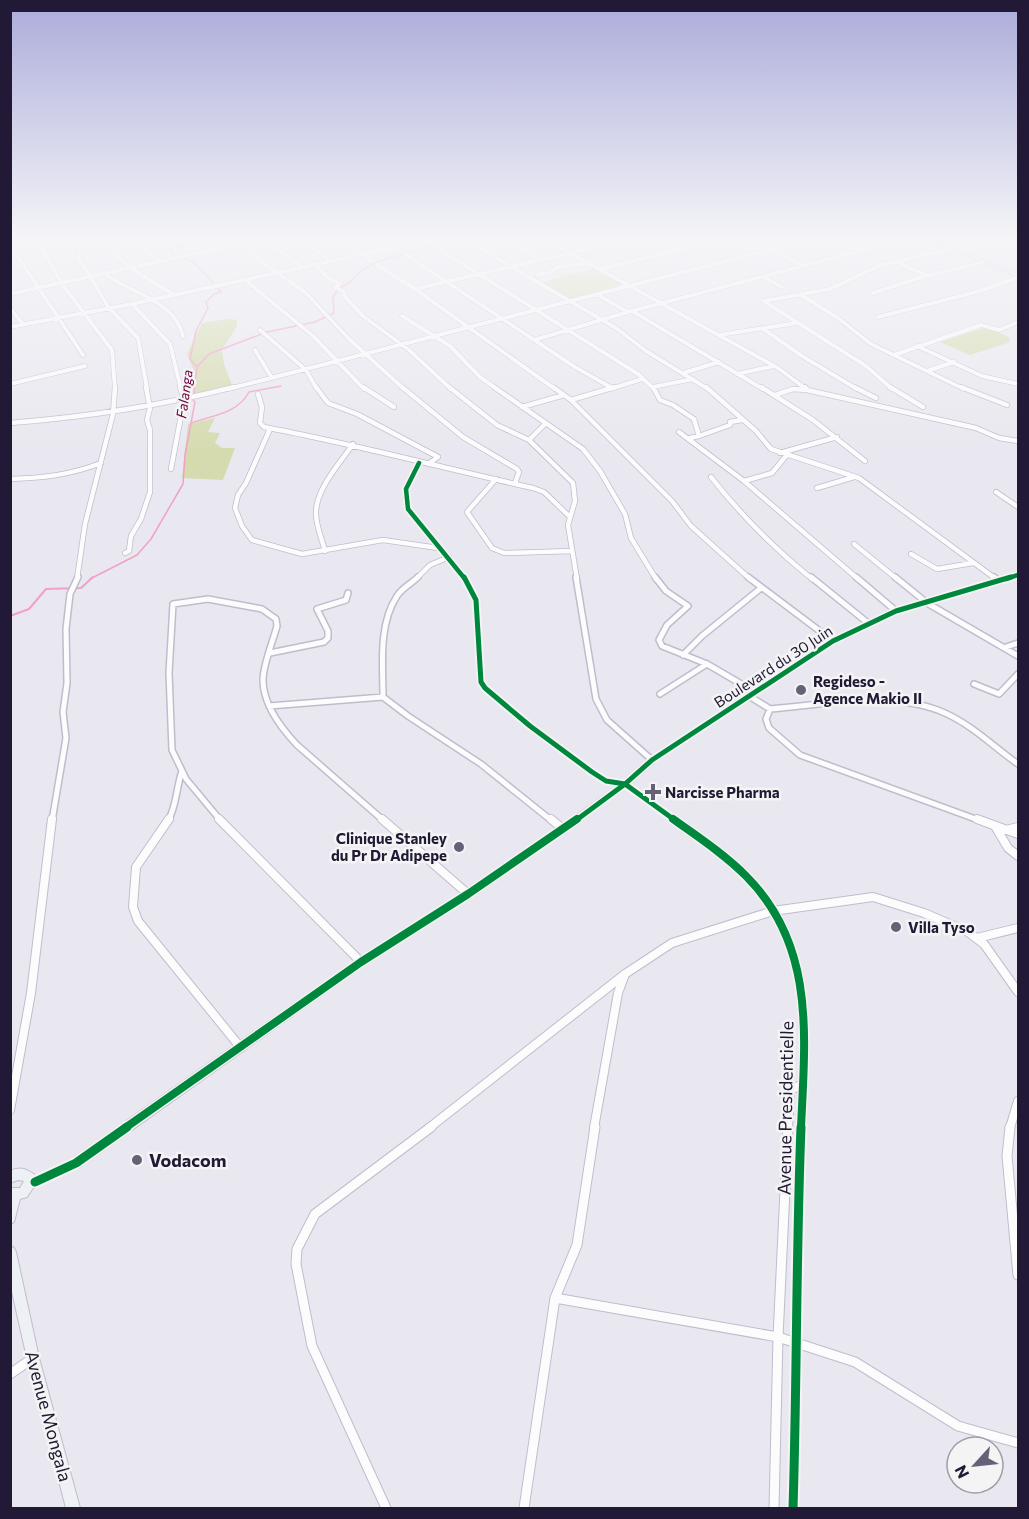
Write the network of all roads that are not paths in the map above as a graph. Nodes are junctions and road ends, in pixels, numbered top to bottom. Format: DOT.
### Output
graph roads {
  1 [pos="11,309"];
  2 [pos="52,309"];
  3 [pos="81,309"];
  4 [pos="105,309"];
  5 [pos="110,309"];
  6 [pos="137,309"];
  7 [pos="166,309"];
  8 [pos="279,309"];
  9 [pos="322,309"];
  10 [pos="355,309"];
  11 [pos="442,309"];
  12 [pos="486,309"];
  13 [pos="532,309"];
  14 [pos="543,309"];
  15 [pos="581,309"];
  16 [pos="624,309"];
  17 [pos="641,309"];
  18 [pos="673,309"];
  19 [pos="776,309"];
  20 [pos="823,309"];
  21 [pos="910,309"];
  22 [pos="535,311"];
  23 [pos="630,312"];
  24 [pos="84,313"];
  25 [pos="402,316"];
  26 [pos="878,317"];
  27 [pos="57,318"];
  28 [pos="502,320"];
  29 [pos="601,320"];
  30 [pos="1018,322"];
  31 [pos="797,323"];
  32 [pos="23,324"];
  33 [pos="10,327"];
  34 [pos="468,328"];
  35 [pos="762,328"];
  36 [pos="568,330"];
  37 [pos="263,332"];
  38 [pos="718,335"];
  39 [pos="183,336"];
  40 [pos="434,337"];
  41 [pos="534,340"];
  42 [pos="400,346"];
  43 [pos="917,346"];
  44 [pos="255,350"];
  45 [pos="83,355"];
  46 [pos="366,355"];
  47 [pos="894,356"];
  48 [pos="337,362"];
  49 [pos="720,362"];
  50 [pos="954,362"];
  51 [pos="85,366"];
  52 [pos="775,366"];
  53 [pos="306,370"];
  54 [pos="927,371"];
  55 [pos="683,372"];
  56 [pos="737,374"];
  57 [pos="272,378"];
  58 [pos="693,378"];
  59 [pos="642,379"];
  60 [pos="10,384"];
  61 [pos="1018,384"];
  62 [pos="653,387"];
  63 [pos="612,388"];
  64 [pos="807,390"];
  65 [pos="258,394"];
  66 [pos="564,395"];
  67 [pos="775,395"];
  68 [pos="876,398"];
  69 [pos="186,399"];
  70 [pos="571,400"];
  71 [pos="1007,405"];
  72 [pos="394,407"];
  73 [pos="522,407"];
  74 [pos="924,407"];
  75 [pos="150,408"];
  76 [pos="113,414"];
  77 [pos="742,420"];
  78 [pos="10,423"];
  79 [pos="545,424"];
  80 [pos="270,429"];
  81 [pos="679,432"];
  82 [pos="699,436"];
  83 [pos="837,437"];
  84 [pos="690,438"];
  85 [pos="529,440"];
  86 [pos="1018,441"];
  87 [pos="353,444"];
  88 [pos="779,453"];
  89 [pos="786,456"];
  90 [pos="865,461"];
  91 [pos="101,463"];
  92 [pos="419,463"];
  93 [pos="428,464"];
  94 [pos="171,469"];
  95 [pos="854,476"];
  96 [pos="711,477"];
  97 [pos="10,479"];
  98 [pos="496,479"];
  99 [pos="744,481"];
  100 [pos="515,483"];
  101 [pos="817,488"];
  102 [pos="996,492"];
  103 [pos="1018,507"];
  104 [pos="569,516"];
  105 [pos="854,544"];
  106 [pos="438,548"];
  107 [pos="325,551"];
  108 [pos="572,551"];
  109 [pos="125,553"];
  110 [pos="912,554"];
  111 [pos="449,557"];
  112 [pos="974,563"];
  113 [pos="1018,575"];
  114 [pos="999,580"];
  115 [pos="761,588"];
  116 [pos="348,593"];
  117 [pos="927,603"];
  118 [pos="896,611"];
  119 [pos="868,623"];
  120 [pos="833,642"];
  121 [pos="1018,643"];
  122 [pos="1006,647"];
  123 [pos="270,653"];
  124 [pos="683,655"];
  125 [pos="1018,656"];
  126 [pos="707,664"];
  127 [pos="1018,674"];
  128 [pos="974,684"];
  129 [pos="660,694"];
  130 [pos="752,694"];
  131 [pos="383,697"];
  132 [pos="269,706"];
  133 [pos="770,710"];
  134 [pos="652,760"];
  135 [pos="1018,764"];
  136 [pos="182,771"];
  137 [pos="625,784"];
  138 [pos="995,826"];
  139 [pos="1018,827"];
  140 [pos="563,829"];
  141 [pos="1005,830"];
  142 [pos="1018,834"];
  143 [pos="1018,856"];
  144 [pos="468,894"];
  145 [pos="773,911"];
  146 [pos="1018,928"];
  147 [pos="977,938"];
  148 [pos="361,962"];
  149 [pos="625,974"];
  150 [pos="1018,992"];
  151 [pos="241,1048"];
  152 [pos="803,1084"];
  153 [pos="1018,1101"];
  154 [pos="10,1110"];
  155 [pos="11,1176"];
  156 [pos="35,1182"];
  157 [pos="13,1195"];
  158 [pos="10,1218"];
  159 [pos="782,1226"];
  160 [pos="797,1232"];
  161 [pos="10,1252"];
  162 [pos="1018,1275"];
  163 [pos="555,1298"];
  164 [pos="778,1337"];
  165 [pos="798,1343"];
  166 [pos="33,1358"];
  167 [pos="10,1374"];
  168 [pos="1018,1443"];
  169 [pos="73,1509"];
  170 [pos="386,1509"];
  171 [pos="524,1509"];
  172 [pos="774,1509"];
  173 [pos="793,1509"];
  1 -- 32 [label="street"];
  2 -- 27 [label="street"];
  3 -- 24 [label="street"];
  4 -- 24 [label="street"];
  5 -- 75 [label="street"];
  6 -- 69 [label="street"];
  7 -- 39 [label="street"];
  8 -- 48 [label="street"];
  9 -- 46 [label="street"];
  10 -- 42 [label="street"];
  11 -- 34 [label="street"];
  12 -- 28 [label="street"];
  13 -- 22 [label="street"];
  14 -- 22 [label="street"];
  15 -- 29 [label="street"];
  16 -- 23 [label="street"];
  17 -- 23 [label="street"];
  18 -- 38 [label="street"];
  19 -- 31 [label="street"];
  20 -- 47 [label="street"];
  21 -- 26 [label="street"];
  22 -- 28 [label="street"];
  22 -- 36 [label="street"];
  23 -- 29 [label="street"];
  23 -- 49 [label="street"];
  24 -- 27 [label="street"];
  24 -- 76 [label="street"];
  25 -- 40 [label="street"];
  27 -- 32 [label="street"];
  27 -- 45 [label="street"];
  28 -- 34 [label="street"];
  28 -- 41 [label="street"];
  29 -- 36 [label="street"];
  29 -- 55 [label="street"];
  30 -- 43 [label="street"];
  31 -- 35 [label="street"];
  31 -- 74 [label="street"];
  32 -- 33 [label="street"];
  34 -- 40 [label="street"];
  34 -- 66 [label="street"];
  35 -- 38 [label="street"];
  35 -- 68 [label="street"];
  36 -- 41 [label="street"];
  36 -- 59 [label="street"];
  37 -- 53 [label="street"];
  38 -- 52 [label="street"];
  40 -- 42 [label="street"];
  40 -- 73 [label="street"];
  41 -- 63 [label="street"];
  42 -- 46 [label="street"];
  42 -- 85 [label="street"];
  43 -- 47 [label="street"];
  43 -- 50 [label="street"];
  44 -- 57 [label="street"];
  46 -- 48 [label="street"];
  46 -- 100 [label="street"];
  47 -- 54 [label="street"];
  48 -- 53 [label="street"];
  48 -- 72 [label="street"];
  49 -- 55 [label="street"];
  49 -- 56 [label="street"];
  50 -- 54 [label="street"];
  50 -- 61 [label="street"];
  51 -- 60 [label="street"];
  52 -- 56 [label="street"];
  52 -- 64 [label="street"];
  53 -- 57 [label="street"];
  53 -- 93 [label="street"];
  54 -- 71 [label="street"];
  55 -- 58 [label="street"];
  56 -- 67 [label="street"];
  57 -- 69 [label="street"];
  58 -- 62 [label="street"];
  58 -- 77 [label="street"];
  59 -- 62 [label="street"];
  59 -- 63 [label="street"];
  62 -- 82 [label="street"];
  63 -- 70 [label="street"];
  64 -- 67 [label="street"];
  64 -- 86 [label="street"];
  65 -- 80 [label="street"];
  66 -- 70 [label="street"];
  66 -- 73 [label="street"];
  67 -- 83 [label="street"];
  69 -- 75 [label="street"];
  69 -- 94 [label="street"];
  70 -- 115 [label="street"];
  73 -- 79 [label="street"];
  75 -- 76 [label="street"];
  75 -- 109 [label="street"];
  76 -- 78 [label="street"];
  76 -- 91 [label="street"];
  77 -- 82 [label="street"];
  77 -- 88 [label="street"];
  79 -- 85 [label="street"];
  79 -- 124 [label="street"];
  80 -- 87 [label="street"];
  80 -- 107 [label="street"];
  81 -- 84 [label="street"];
  82 -- 84 [label="street"];
  83 -- 88 [label="street"];
  83 -- 90 [label="street"];
  84 -- 99 [label="street"];
  85 -- 104 [label="street"];
  87 -- 92 [label="street"];
  87 -- 107 [label="street"];
  88 -- 89 [label="street"];
  89 -- 95 [label="street"];
  89 -- 99 [label="street"];
  91 -- 97 [label="street"];
  91 -- 154 [label="street"];
  92 -- 93 [label="street"];
  92 -- 106 [label="street, Avenue Presidentielle"];
  93 -- 98 [label="street"];
  95 -- 101 [label="street"];
  95 -- 112 [label="street"];
  96 -- 119 [label="street"];
  98 -- 100 [label="street"];
  98 -- 108 [label="street"];
  99 -- 118 [label="street"];
  100 -- 104 [label="street"];
  102 -- 103 [label="street"];
  104 -- 108 [label="street"];
  105 -- 117 [label="street"];
  106 -- 107 [label="street"];
  106 -- 111 [label="street, Avenue Presidentielle"];
  108 -- 134 [label="street"];
  110 -- 112 [label="street"];
  111 -- 131 [label="street"];
  111 -- 137 [label="street, Avenue Presidentielle"];
  112 -- 114 [label="street"];
  113 -- 114 [label="street, Boulevard du 30 Juin"];
  114 -- 117 [label="street, Boulevard du 30 Juin"];
  115 -- 120 [label="street"];
  115 -- 124 [label="street"];
  116 -- 123 [label="street"];
  117 -- 118 [label="street, Boulevard du 30 Juin"];
  117 -- 122 [label="street"];
  118 -- 119 [label="street, Boulevard du 30 Juin"];
  119 -- 120 [label="street, Boulevard du 30 Juin"];
  120 -- 130 [label="street, Boulevard du 30 Juin"];
  121 -- 122 [label="street"];
  122 -- 125 [label="street"];
  123 -- 132 [label="street"];
  123 -- 136 [label="street"];
  124 -- 126 [label="street"];
  126 -- 129 [label="street"];
  126 -- 130 [label="street"];
  127 -- 128 [label="street"];
  130 -- 133 [label="street"];
  130 -- 134 [label="street, Boulevard du 30 Juin"];
  131 -- 132 [label="street"];
  131 -- 140 [label="street"];
  132 -- 144 [label="street"];
  133 -- 135 [label="street"];
  133 -- 138 [label="street"];
  134 -- 137 [label="street, Boulevard du 30 Juin"];
  136 -- 148 [label="street"];
  136 -- 151 [label="street"];
  137 -- 140 [label="street, Boulevard du 30 Juin"];
  137 -- 145 [label="street, Avenue Presidentielle"];
  138 -- 141 [label="street"];
  138 -- 143 [label="street"];
  139 -- 141 [label="street"];
  140 -- 144 [label="street, Boulevard du 30 Juin"];
  141 -- 142 [label="street"];
  144 -- 148 [label="street, Boulevard du 30 Juin"];
  145 -- 147 [label="street"];
  145 -- 149 [label="street"];
  145 -- 152 [label="street, Avenue Presidentielle"];
  146 -- 147 [label="street"];
  147 -- 150 [label="street"];
  148 -- 151 [label="street, Boulevard du 30 Juin"];
  149 -- 163 [label="street"];
  149 -- 170 [label="street"];
  151 -- 156 [label="street, Boulevard du 30 Juin"];
  152 -- 159 [label="street, Avenue Presidentielle"];
  152 -- 160 [label="street, Avenue Presidentielle"];
  153 -- 162 [label="street"];
  155 -- 156 [label="street"];
  156 -- 157 [label="street, Boulevard du 30 Juin"];
  157 -- 158 [label="street"];
  159 -- 160 [label="street"];
  159 -- 164 [label="street, Avenue Presidentielle"];
  160 -- 165 [label="street, Avenue Presidentielle"];
  161 -- 166 [label="street, Avenue Mongala"];
  163 -- 164 [label="street"];
  163 -- 171 [label="street"];
  164 -- 165 [label="street"];
  164 -- 172 [label="street, Avenue Presidentielle"];
  165 -- 168 [label="street"];
  165 -- 173 [label="street, Avenue Presidentielle"];
  166 -- 167 [label="street"];
  166 -- 169 [label="street, Avenue Mongala"];
}
